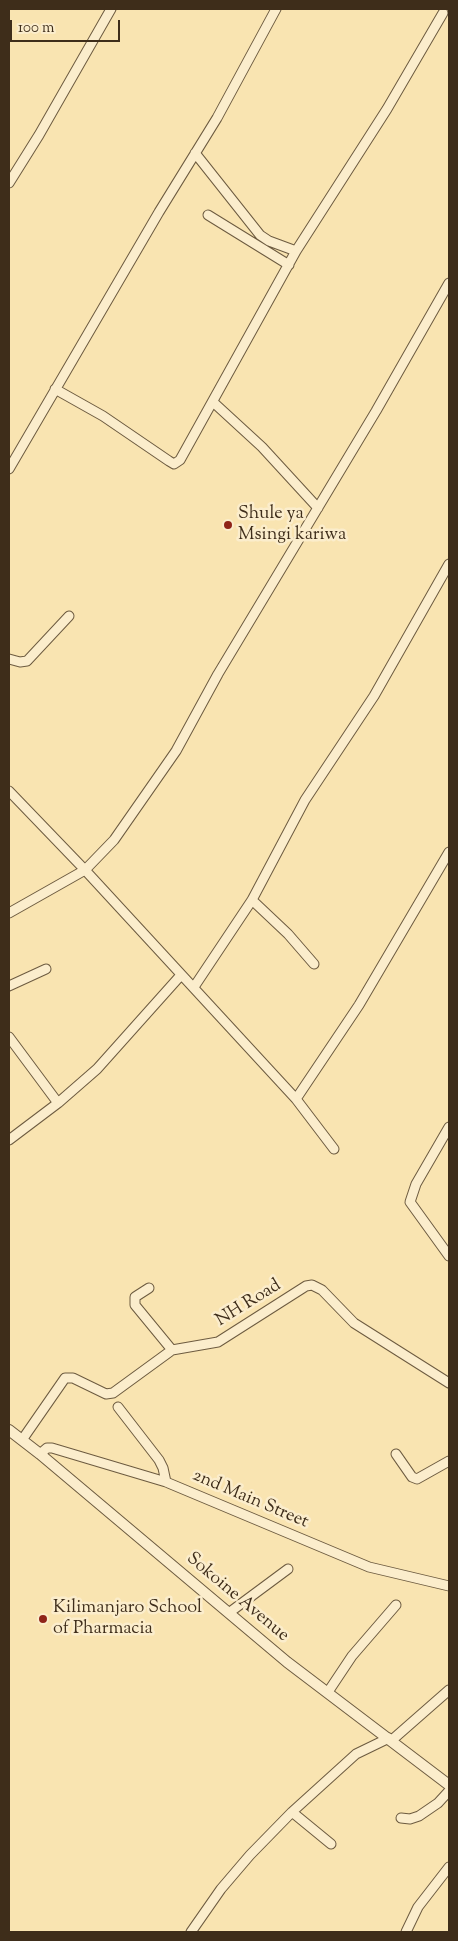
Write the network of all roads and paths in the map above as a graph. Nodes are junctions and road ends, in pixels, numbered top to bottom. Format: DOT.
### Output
graph roads {
  1 [pos="111,9"];
  2 [pos="276,9"];
  3 [pos="444,14"];
  4 [pos="195,153"];
  5 [pos="9,183"];
  6 [pos="208,215"];
  7 [pos="296,251"];
  8 [pos="289,264"];
  9 [pos="449,283"];
  10 [pos="55,389"];
  11 [pos="213,402"];
  12 [pos="9,469"];
  13 [pos="318,508"];
  14 [pos="449,564"];
  15 [pos="69,616"];
  16 [pos="9,659"];
  17 [pos="9,791"];
  18 [pos="449,852"];
  19 [pos="85,870"];
  20 [pos="252,900"];
  21 [pos="9,913"];
  22 [pos="314,964"];
  23 [pos="46,969"];
  24 [pos="181,975"];
  25 [pos="9,986"];
  26 [pos="194,987"];
  27 [pos="9,1037"];
  28 [pos="296,1100"];
  29 [pos="58,1103"];
  30 [pos="449,1127"];
  31 [pos="9,1140"];
  32 [pos="334,1149"];
  33 [pos="449,1256"];
  34 [pos="149,1288"];
  35 [pos="172,1350"];
  36 [pos="449,1383"];
  37 [pos="118,1407"];
  38 [pos="9,1430"];
  39 [pos="22,1440"];
  40 [pos="40,1454"];
  41 [pos="396,1454"];
  42 [pos="449,1462"];
  43 [pos="166,1482"];
  44 [pos="288,1569"];
  45 [pos="449,1586"];
  46 [pos="396,1605"];
  47 [pos="230,1612"];
  48 [pos="449,1690"];
  49 [pos="328,1692"];
  50 [pos="390,1739"];
  51 [pos="449,1785"];
  52 [pos="449,1791"];
  53 [pos="292,1812"];
  54 [pos="401,1818"];
  55 [pos="331,1844"];
  56 [pos="449,1867"];
  57 [pos="191,1932"];
  58 [pos="406,1932"];
  1 -- 5 [label="street"];
  2 -- 4 [label="street"];
  3 -- 7 [label="street"];
  4 -- 7 [label="street"];
  4 -- 10 [label="street"];
  6 -- 8 [label="street"];
  7 -- 8 [label="street"];
  8 -- 11 [label="street"];
  9 -- 13 [label="street"];
  10 -- 11 [label="street"];
  10 -- 12 [label="street"];
  11 -- 13 [label="street"];
  13 -- 19 [label="street"];
  14 -- 20 [label="street"];
  15 -- 16 [label="street"];
  17 -- 19 [label="street"];
  18 -- 28 [label="street"];
  19 -- 21 [label="street"];
  19 -- 24 [label="street"];
  20 -- 22 [label="street"];
  20 -- 26 [label="street"];
  23 -- 25 [label="street"];
  24 -- 26 [label="street"];
  24 -- 29 [label="street"];
  26 -- 28 [label="street"];
  27 -- 29 [label="street"];
  28 -- 32 [label="street"];
  29 -- 31 [label="street"];
  30 -- 33 [label="street"];
  34 -- 35 [label="street"];
  35 -- 36 [label="street, NH Road"];
  35 -- 39 [label="street, NH Road"];
  37 -- 43 [label="street"];
  38 -- 39 [label="street, Sokoine Avenue"];
  39 -- 40 [label="street, Sokoine Avenue"];
  40 -- 43 [label="street, 2nd Main Street"];
  40 -- 47 [label="street, Sokoine Avenue"];
  41 -- 42 [label="street"];
  43 -- 45 [label="street, 2nd Main Street"];
  44 -- 47 [label="street"];
  46 -- 49 [label="street"];
  47 -- 49 [label="street, Sokoine Avenue"];
  48 -- 50 [label="street"];
  49 -- 50 [label="street, Sokoine Avenue"];
  50 -- 51 [label="street, Sokoine Avenue"];
  50 -- 53 [label="street"];
  52 -- 54 [label="street"];
  53 -- 55 [label="street"];
  53 -- 57 [label="street"];
  56 -- 58 [label="street"];
}
